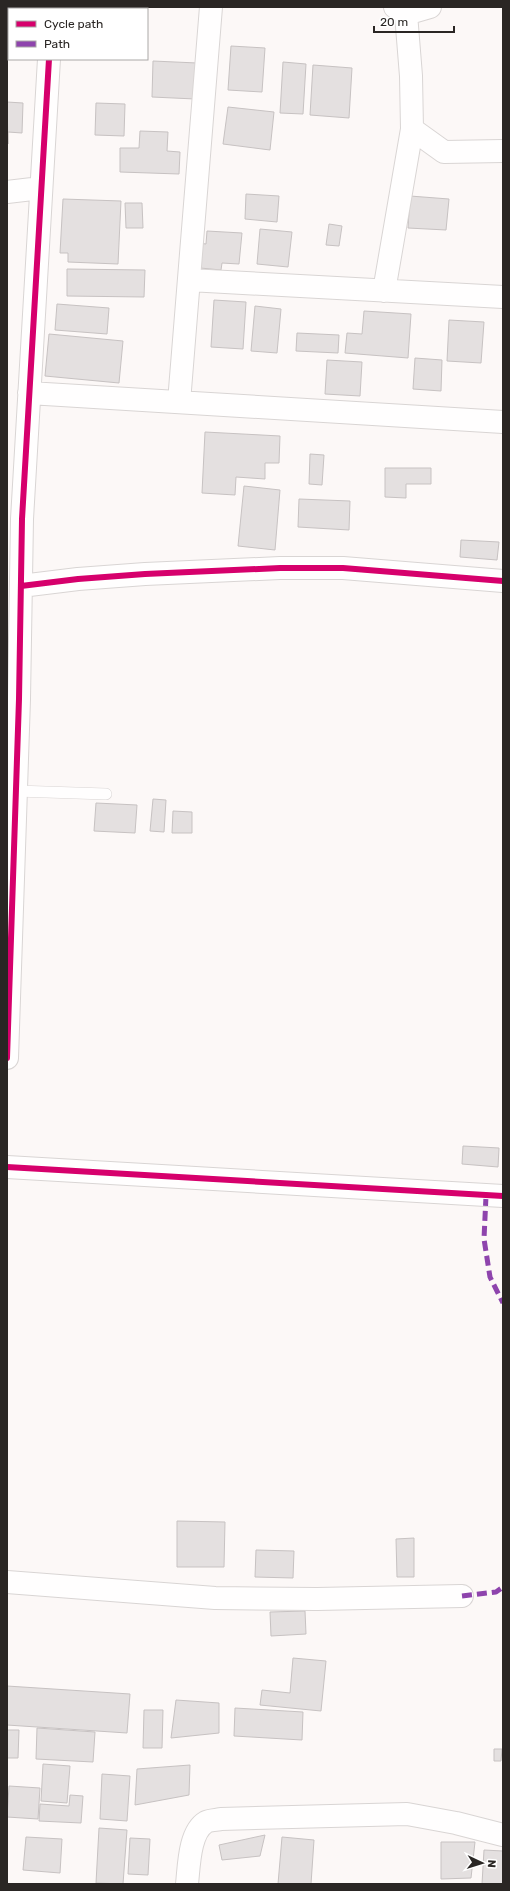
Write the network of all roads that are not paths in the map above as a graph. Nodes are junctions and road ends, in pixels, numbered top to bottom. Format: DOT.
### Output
graph roads {
  1 [pos="211,7"];
  2 [pos="430,7"];
  3 [pos="400,10"];
  4 [pos="49,60"];
  5 [pos="412,129"];
  6 [pos="503,151"];
  7 [pos="41,188"];
  8 [pos="7,192"];
  9 [pos="189,280"];
  10 [pos="384,291"];
  11 [pos="503,297"];
  12 [pos="29,393"];
  13 [pos="179,402"];
  14 [pos="503,422"];
  15 [pos="14,520"];
  16 [pos="503,581"];
  17 [pos="21,586"];
  18 [pos="13,700"];
  19 [pos="16,791"];
  20 [pos="106,794"];
  21 [pos="10,935"];
  22 [pos="7,1058"];
  23 [pos="7,1167"];
  24 [pos="503,1196"];
  25 [pos="7,1582"];
  26 [pos="462,1596"];
  27 [pos="503,1835"];
  28 [pos="187,1884"];
  1 -- 9 [label="street"];
  2 -- 3 [label="street"];
  3 -- 5 [label="street"];
  4 -- 7 [label="street"];
  5 -- 6 [label="street"];
  5 -- 10 [label="street"];
  7 -- 8 [label="street"];
  7 -- 12 [label="street"];
  9 -- 10 [label="street"];
  9 -- 13 [label="street"];
  10 -- 11 [label="street"];
  12 -- 13 [label="street"];
  12 -- 15 [label="street"];
  13 -- 14 [label="street"];
  15 -- 17 [label="street"];
  16 -- 17 [label="street"];
  17 -- 18 [label="street"];
  18 -- 19 [label="street"];
  19 -- 20 [label="lane"];
  19 -- 21 [label="street"];
  21 -- 22 [label="street"];
  23 -- 24 [label="street"];
  25 -- 26 [label="street"];
  27 -- 28 [label="street"];
}
